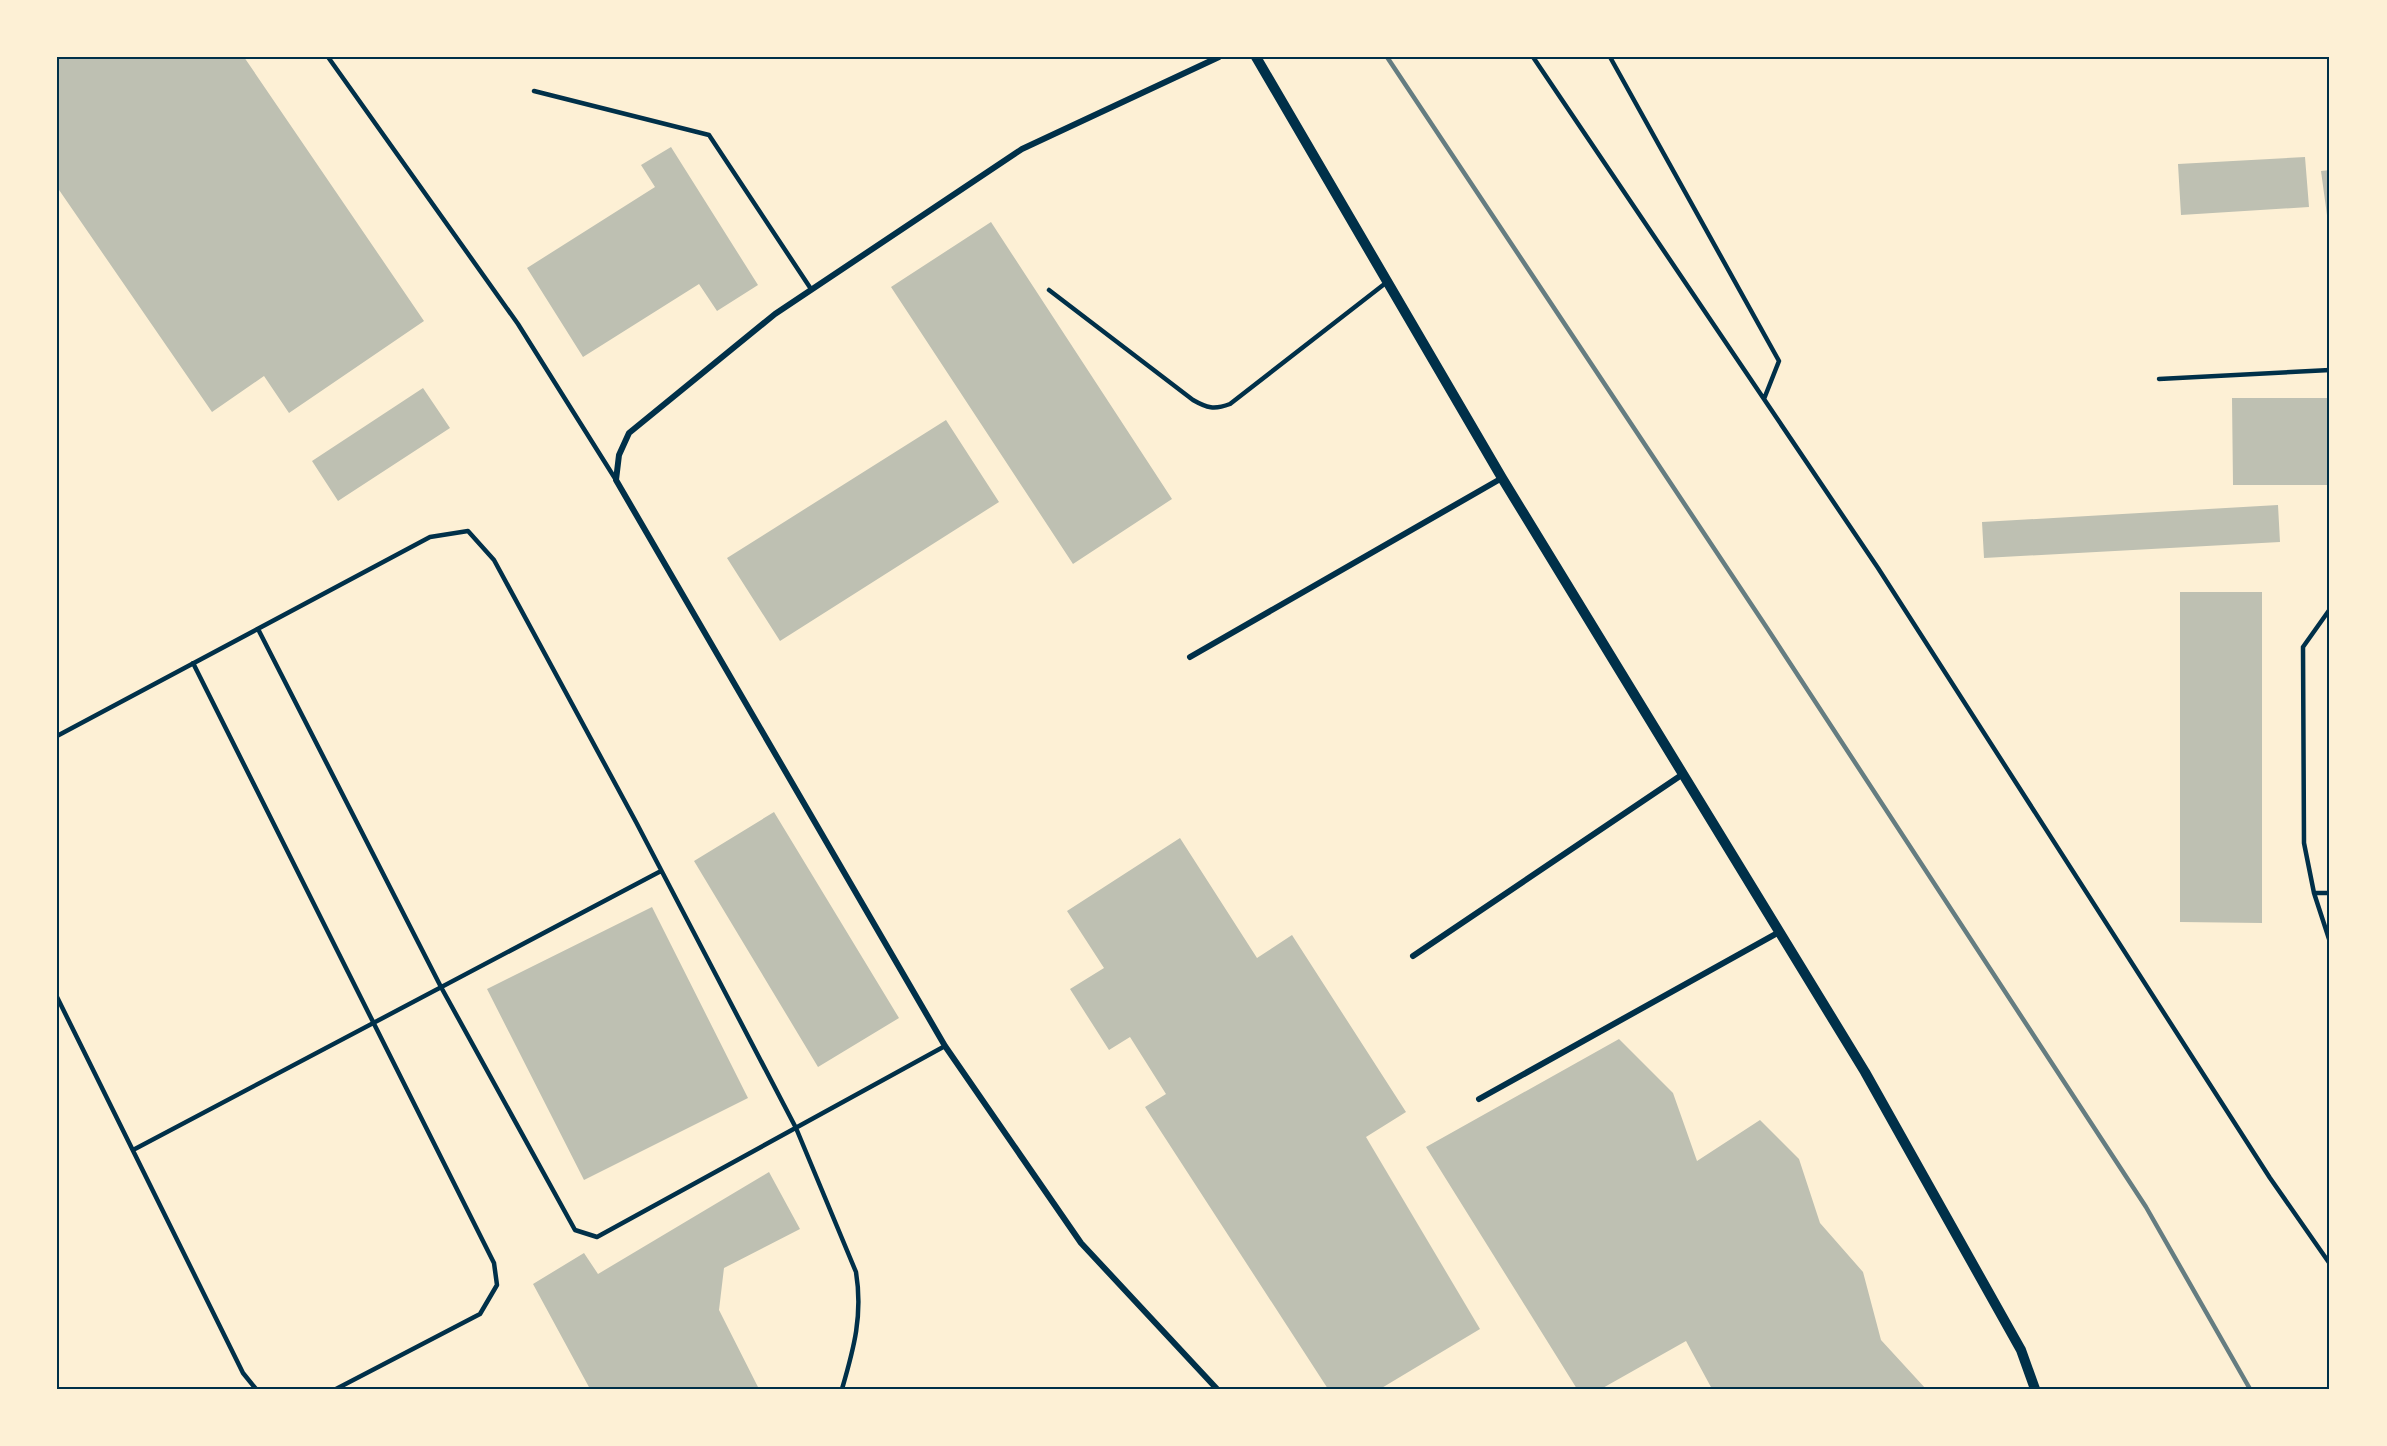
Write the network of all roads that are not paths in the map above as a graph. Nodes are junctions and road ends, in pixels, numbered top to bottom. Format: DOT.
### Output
graph roads {
  1 [pos="328,57"];
  2 [pos="1219,57"];
  3 [pos="1256,57"];
  4 [pos="1533,57"];
  5 [pos="1610,57"];
  6 [pos="534,91"];
  7 [pos="1387,282"];
  8 [pos="811,289"];
  9 [pos="1049,290"];
  10 [pos="2330,370"];
  11 [pos="2159,379"];
  12 [pos="1764,399"];
  13 [pos="1502,477"];
  14 [pos="616,480"];
  15 [pos="2330,609"];
  16 [pos="258,628"];
  17 [pos="1190,657"];
  18 [pos="193,663"];
  19 [pos="57,736"];
  20 [pos="1683,774"];
  21 [pos="661,871"];
  22 [pos="2314,893"];
  23 [pos="2330,893"];
  24 [pos="1779,932"];
  25 [pos="2330,942"];
  26 [pos="1413,956"];
  27 [pos="441,987"];
  28 [pos="57,997"];
  29 [pos="373,1023"];
  30 [pos="945,1046"];
  31 [pos="1479,1098"];
  32 [pos="796,1128"];
  33 [pos="133,1150"];
  34 [pos="2330,1264"];
  35 [pos="256,1389"];
  36 [pos="336,1389"];
  37 [pos="842,1389"];
  38 [pos="1217,1389"];
  39 [pos="2035,1389"];
  1 -- 14 [label="lane"];
  2 -- 8 [label="street"];
  3 -- 7 [label="street"];
  4 -- 12 [label="lane"];
  5 -- 12 [label="lane"];
  6 -- 8 [label="lane"];
  7 -- 9 [label="lane"];
  7 -- 13 [label="street"];
  8 -- 14 [label="street"];
  10 -- 11 [label="lane"];
  12 -- 34 [label="lane"];
  13 -- 17 [label="street"];
  13 -- 20 [label="street"];
  14 -- 30 [label="street"];
  15 -- 22 [label="lane"];
  16 -- 18 [label="lane"];
  16 -- 21 [label="lane"];
  16 -- 27 [label="lane"];
  18 -- 19 [label="lane"];
  18 -- 29 [label="lane"];
  20 -- 24 [label="street"];
  20 -- 26 [label="street"];
  21 -- 27 [label="lane"];
  21 -- 32 [label="lane"];
  22 -- 23 [label="lane"];
  22 -- 25 [label="lane"];
  24 -- 31 [label="street"];
  24 -- 39 [label="street"];
  27 -- 29 [label="lane"];
  27 -- 32 [label="lane"];
  28 -- 33 [label="lane"];
  29 -- 33 [label="lane"];
  29 -- 36 [label="lane"];
  30 -- 32 [label="lane"];
  30 -- 38 [label="street"];
  32 -- 37 [label="lane"];
  33 -- 35 [label="lane"];
}
